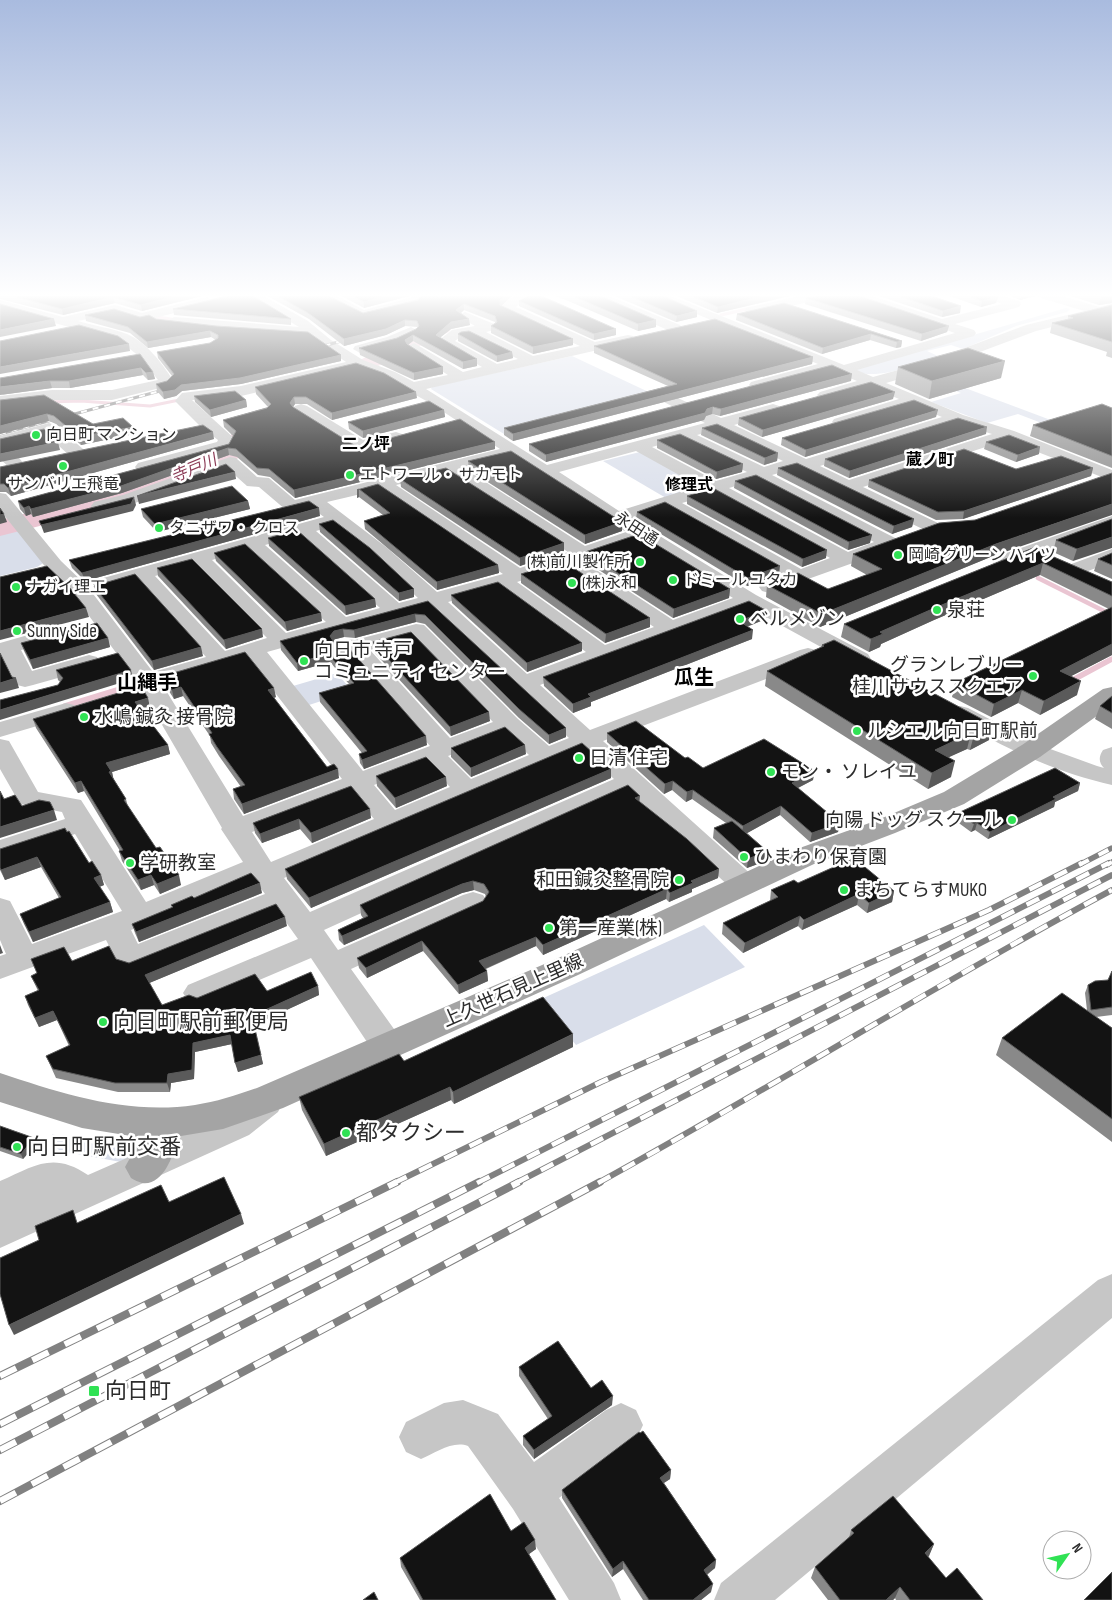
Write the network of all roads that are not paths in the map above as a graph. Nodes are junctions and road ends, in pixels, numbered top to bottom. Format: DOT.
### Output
graph roads {
  1 [pos="157,369"];
  2 [pos="168,369"];
  3 [pos="287,369"];
  4 [pos="333,369"];
  5 [pos="373,369"];
  6 [pos="419,369"];
  7 [pos="448,369"];
  8 [pos="496,369"];
  9 [pos="834,369"];
  10 [pos="839,369"];
  11 [pos="916,369"];
  12 [pos="159,371"];
  13 [pos="390,375"];
  14 [pos="300,376"];
  15 [pos="462,377"];
  16 [pos="870,382"];
  17 [pos="414,387"];
  18 [pos="746,388"];
  19 [pos="241,391"];
  20 [pos="812,398"];
  21 [pos="435,400"];
  22 [pos="699,400"];
  23 [pos="913,400"];
  24 [pos="3,403"];
  25 [pos="255,404"];
  26 [pos="417,404"];
  27 [pos="784,406"];
  28 [pos="301,409"];
  29 [pos="465,418"];
  30 [pos="957,418"];
  31 [pos="226,420"];
  32 [pos="350,422"];
  33 [pos="446,423"];
  34 [pos="719,423"];
  35 [pos="828,425"];
  36 [pos="200,427"];
  37 [pos="330,427"];
  38 [pos="408,433"];
  39 [pos="682,434"];
  40 [pos="1008,434"];
  41 [pos="781,439"];
  42 [pos="0,441"];
  43 [pos="762,444"];
  44 [pos="638,446"];
  45 [pos="518,448"];
  46 [pos="96,449"];
  47 [pos="964,449"];
  48 [pos="0,450"];
  49 [pos="77,453"];
  50 [pos="1059,455"];
  51 [pos="60,457"];
  52 [pos="990,460"];
  53 [pos="34,462"];
  54 [pos="801,463"];
  55 [pos="1033,464"];
  56 [pos="450,467"];
  57 [pos="8,468"];
  58 [pos="131,471"];
  59 [pos="545,471"];
  60 [pos="758,473"];
  61 [pos="1112,476"];
  62 [pos="253,482"];
  63 [pos="382,484"];
  64 [pos="1084,485"];
  65 [pos="234,486"];
  66 [pos="850,486"];
  67 [pos="712,487"];
  68 [pos="130,499"];
  69 [pos="667,502"];
  70 [pos="303,503"];
  71 [pos="167,504"];
  72 [pos="85,510"];
  73 [pos="273,511"];
  74 [pos="16,513"];
  75 [pos="618,517"];
  76 [pos="338,519"];
  77 [pos="1112,522"];
  78 [pos="303,529"];
  79 [pos="641,533"];
  80 [pos="890,543"];
  81 [pos="251,544"];
  82 [pos="1030,551"];
  83 [pos="1112,555"];
  84 [pos="574,556"];
  85 [pos="199,558"];
  86 [pos="846,559"];
  87 [pos="983,569"];
  88 [pos="1073,570"];
  89 [pos="142,573"];
  90 [pos="800,576"];
  91 [pos="510,578"];
  92 [pos="1096,581"];
  93 [pos="80,590"];
  94 [pos="747,597"];
  95 [pos="432,600"];
  96 [pos="395,610"];
  97 [pos="90,625"];
  98 [pos="671,628"];
  99 [pos="830,637"];
  100 [pos="347,639"];
  101 [pos="282,641"];
  102 [pos="252,649"];
  103 [pos="604,654"];
  104 [pos="220,659"];
  105 [pos="876,667"];
  106 [pos="131,673"];
  107 [pos="523,683"];
  108 [pos="1112,694"];
  109 [pos="18,697"];
  110 [pos="84,704"];
  111 [pos="943,704"];
  112 [pos="509,724"];
  113 [pos="0,730"];
  114 [pos="587,739"];
  115 [pos="0,746"];
  116 [pos="438,751"];
  117 [pos="1031,751"];
  118 [pos="1112,755"];
  119 [pos="544,756"];
  120 [pos="1112,762"];
  121 [pos="1112,777"];
  122 [pos="630,780"];
  123 [pos="357,782"];
  124 [pos="467,789"];
  125 [pos="389,821"];
  126 [pos="82,823"];
  127 [pos="235,829"];
  128 [pos="0,850"];
  129 [pos="262,871"];
  130 [pos="744,884"];
  131 [pos="283,898"];
  132 [pos="474,902"];
  133 [pos="0,908"];
  134 [pos="127,921"];
  135 [pos="318,945"];
  136 [pos="12,963"];
  137 [pos="199,993"];
  138 [pos="388,1045"];
  139 [pos="0,1088"];
  140 [pos="270,1098"];
  141 [pos="137,1122"];
  142 [pos="144,1167"];
  143 [pos="85,1193"];
  144 [pos="0,1198"];
  145 [pos="0,1231"];
  146 [pos="1112,1293"];
  147 [pos="621,1425"];
  148 [pos="421,1436"];
  149 [pos="529,1493"];
  150 [pos="596,1600"];
  151 [pos="738,1600"];
  1 -- 12 [label="street"];
  2 -- 12 [label="street"];
  3 -- 14 [label="street"];
  4 -- 14 [label="street"];
  5 -- 13 [label="street, 永田通"];
  6 -- 13 [label="street"];
  7 -- 15 [label="street"];
  8 -- 15 [label="street"];
  9 -- 18 [label="street"];
  10 -- 16 [label="street"];
  11 -- 16 [label="street"];
  12 -- 24 [label="street"];
  13 -- 17 [label="street, 永田通"];
  14 -- 19 [label="street"];
  15 -- 17 [label="street"];
  16 -- 20 [label="street"];
  16 -- 23 [label="street"];
  17 -- 21 [label="street, 永田通"];
  19 -- 25 [label="street"];
  19 -- 36 [label="street"];
  21 -- 26 [label="street"];
  21 -- 29 [label="street, 永田通"];
  22 -- 34 [label="street"];
  23 -- 30 [label="street"];
  23 -- 35 [label="street"];
  27 -- 34 [label="street"];
  28 -- 37 [label="street"];
  29 -- 33 [label="street"];
  29 -- 45 [label="street, 永田通"];
  30 -- 40 [label="street"];
  30 -- 54 [label="street"];
  31 -- 36 [label="street"];
  32 -- 37 [label="street"];
  34 -- 39 [label="street"];
  34 -- 43 [label="street"];
  36 -- 58 [label="street"];
  37 -- 38 [label="street"];
  39 -- 44 [label="street"];
  39 -- 60 [label="street"];
  40 -- 47 [label="street"];
  40 -- 50 [label="street"];
  41 -- 43 [label="street"];
  42 -- 49 [label="street"];
  43 -- 54 [label="street"];
  44 -- 59 [label="street"];
  44 -- 67 [label="street"];
  45 -- 56 [label="street"];
  45 -- 59 [label="street, 永田通"];
  46 -- 49 [label="street"];
  47 -- 52 [label="street"];
  47 -- 66 [label="street"];
  48 -- 57 [label="street"];
  49 -- 51 [label="street"];
  50 -- 55 [label="street"];
  50 -- 61 [label="street"];
  53 -- 57 [label="street"];
  54 -- 60 [label="street"];
  54 -- 66 [label="street"];
  56 -- 63 [label="street"];
  56 -- 84 [label="street"];
  59 -- 75 [label="street, 永田通"];
  60 -- 67 [label="street"];
  60 -- 80 [label="street"];
  61 -- 64 [label="street"];
  62 -- 65 [label="street"];
  62 -- 68 [label="street"];
  62 -- 70 [label="street"];
  63 -- 70 [label="street"];
  63 -- 91 [label="street"];
  66 -- 80 [label="street"];
  67 -- 69 [label="street"];
  67 -- 86 [label="street"];
  68 -- 71 [label="street"];
  68 -- 72 [label="street"];
  69 -- 75 [label="street"];
  69 -- 90 [label="street"];
  70 -- 73 [label="street"];
  70 -- 76 [label="street"];
  74 -- 93 [label="street"];
  75 -- 79 [label="street, 永田通"];
  76 -- 78 [label="street"];
  76 -- 95 [label="street"];
  77 -- 82 [label="street"];
  78 -- 81 [label="street"];
  78 -- 96 [label="street"];
  79 -- 84 [label="street"];
  79 -- 94 [label="street, 永田通"];
  80 -- 86 [label="street"];
  81 -- 85 [label="street"];
  81 -- 100 [label="street"];
  82 -- 87 [label="street"];
  82 -- 88 [label="street"];
  83 -- 88 [label="street"];
  84 -- 91 [label="street"];
  84 -- 98 [label="street"];
  85 -- 89 [label="street"];
  85 -- 101 [label="street"];
  86 -- 90 [label="street"];
  88 -- 92 [label="street"];
  89 -- 93 [label="street"];
  89 -- 104 [label="street"];
  90 -- 94 [label="street"];
  91 -- 95 [label="street"];
  91 -- 103 [label="street"];
  93 -- 97 [label="street"];
  94 -- 98 [label="street"];
  94 -- 99 [label="street, 永田通"];
  95 -- 96 [label="street"];
  95 -- 107 [label="street"];
  96 -- 100 [label="street"];
  97 -- 106 [label="street"];
  97 -- 106 [label="street"];
  98 -- 103 [label="street"];
  99 -- 105 [label="street, 永田通"];
  99 -- 114 [label="street"];
  100 -- 101 [label="street"];
  100 -- 112 [label="street"];
  100 -- 116 [label="street"];
  101 -- 102 [label="street"];
  102 -- 104 [label="street"];
  102 -- 123 [label="street"];
  103 -- 107 [label="street"];
  104 -- 106 [label="street"];
  106 -- 109 [label="street"];
  106 -- 127 [label="street"];
  107 -- 114 [label="street"];
  108 -- 117 [label="main road, 上久世石見上里線"];
  110 -- 113 [label="street"];
  111 -- 117 [label="street"];
  112 -- 116 [label="street"];
  112 -- 119 [label="street"];
  114 -- 119 [label="street"];
  114 -- 122 [label="street"];
  115 -- 126 [label="street"];
  116 -- 123 [label="street"];
  116 -- 124 [label="street"];
  117 -- 121 [label="street"];
  117 -- 130 [label="main road, 上久世石見上里線"];
  118 -- 120 [label="street"];
  119 -- 124 [label="street"];
  122 -- 130 [label="street"];
  122 -- 135 [label="street"];
  123 -- 125 [label="street"];
  123 -- 127 [label="street"];
  124 -- 125 [label="street"];
  125 -- 129 [label="street"];
  126 -- 128 [label="street"];
  126 -- 134 [label="street"];
  127 -- 129 [label="street"];
  129 -- 131 [label="street"];
  129 -- 134 [label="street"];
  130 -- 138 [label="main road, 上久世石見上里線"];
  131 -- 134 [label="street"];
  131 -- 135 [label="street"];
  132 -- 135 [label="street"];
  133 -- 136 [label="street"];
  134 -- 136 [label="street"];
  135 -- 137 [label="street"];
  135 -- 138 [label="street"];
  138 -- 140 [label="main road, 上久世石見上里線"];
  139 -- 141 [label="main road, 上久世石見上里線"];
  140 -- 141 [label="main road, 上久世石見上里線"];
  140 -- 142 [label="street"];
  141 -- 142 [label="main road"];
  142 -- 143 [label="street"];
  143 -- 144 [label="street"];
  143 -- 145 [label="street"];
  146 -- 151 [label="street"];
  147 -- 149 [label="street"];
  148 -- 149 [label="street"];
  149 -- 150 [label="street"];
}
